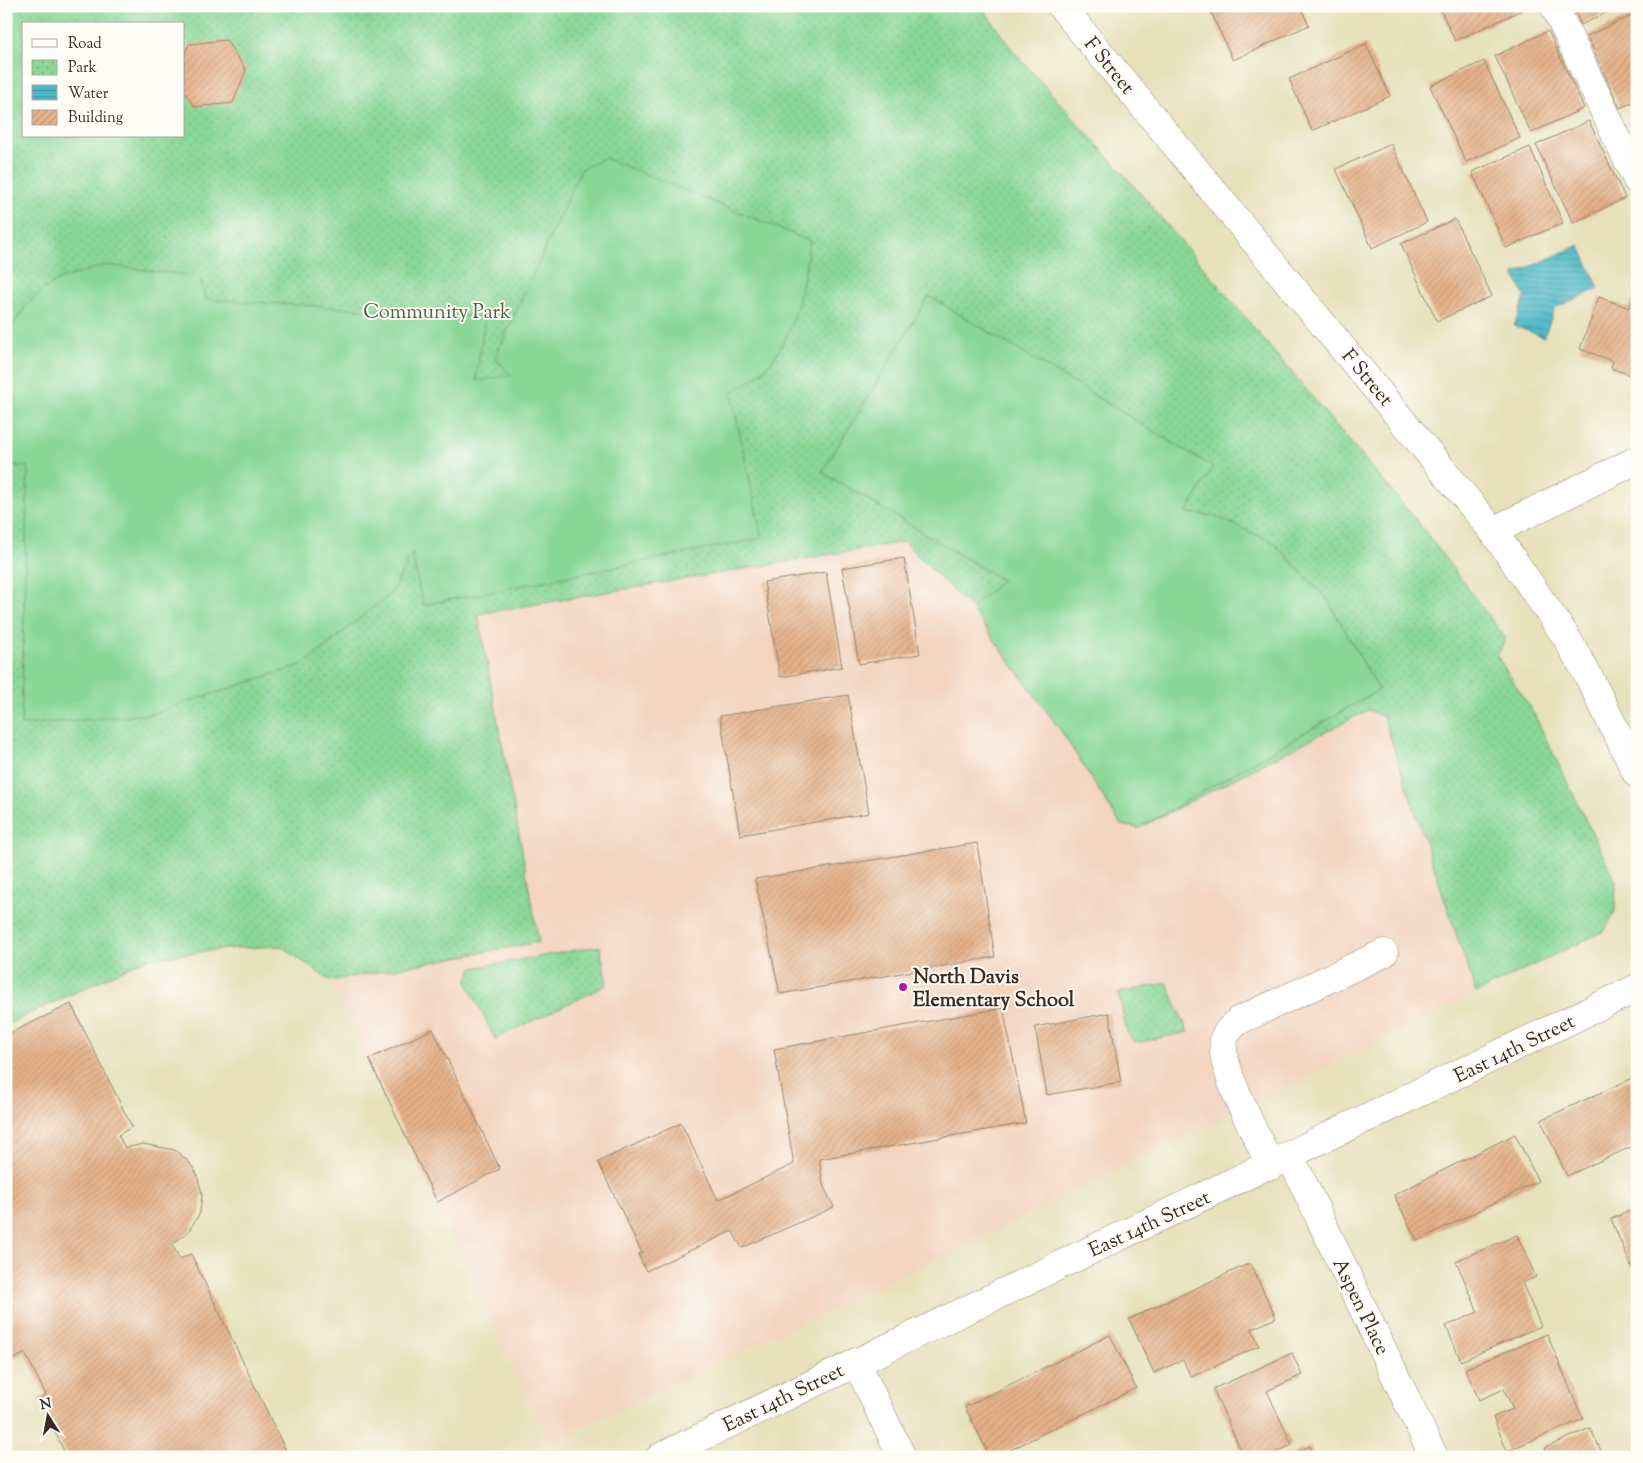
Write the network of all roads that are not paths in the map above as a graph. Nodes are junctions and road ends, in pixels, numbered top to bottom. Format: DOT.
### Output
graph roads {
  1 [pos="1061,6"];
  2 [pos="1554,6"];
  3 [pos="1637,180"];
  4 [pos="1637,460"];
  5 [pos="1493,531"];
  6 [pos="1637,774"];
  7 [pos="1384,953"];
  8 [pos="1637,988"];
  9 [pos="1280,1161"];
  10 [pos="856,1362"];
  11 [pos="660,1457"];
  12 [pos="902,1457"];
  13 [pos="1434,1457"];
  1 -- 5 [label="street, F Street"];
  2 -- 3 [label="street"];
  4 -- 5 [label="street"];
  5 -- 6 [label="street, F Street"];
  7 -- 9 [label="street, Aspen Place"];
  8 -- 9 [label="street, East 14th Street"];
  9 -- 10 [label="street, East 14th Street"];
  9 -- 13 [label="street, Aspen Place"];
  10 -- 11 [label="street, East 14th Street"];
  10 -- 12 [label="street"];
}
